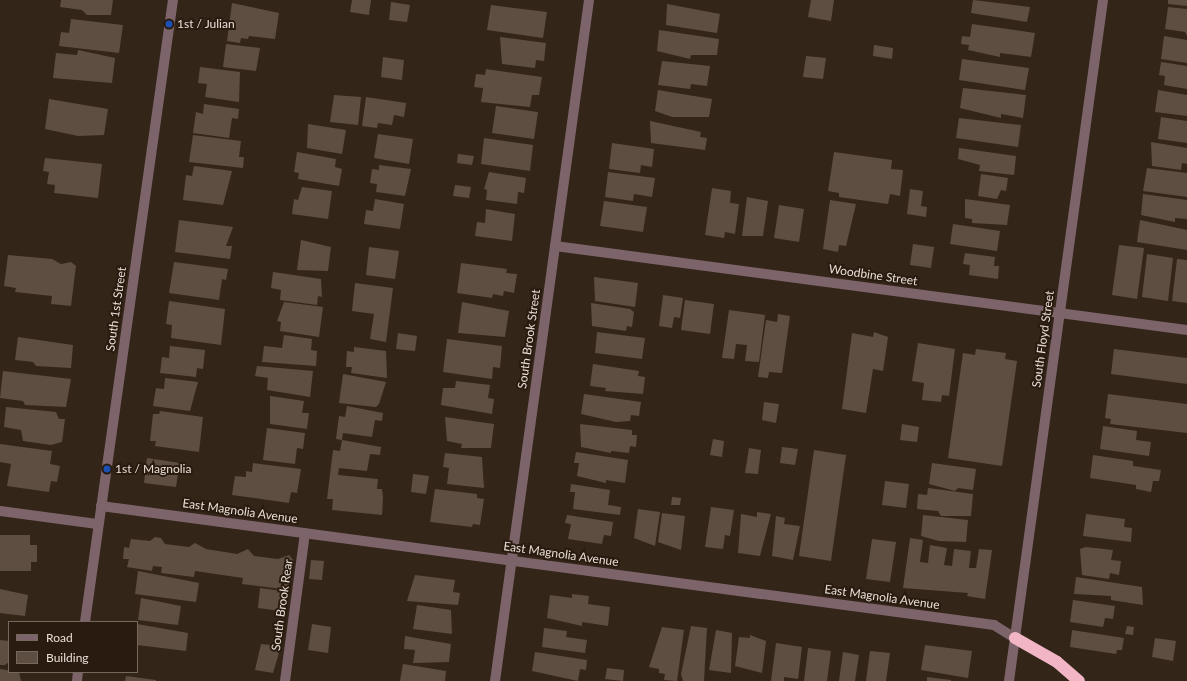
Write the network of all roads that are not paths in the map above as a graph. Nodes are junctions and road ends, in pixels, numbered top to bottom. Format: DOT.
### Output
graph roads {
  1 [pos="173,0"];
  2 [pos="589,0"];
  3 [pos="1103,0"];
  4 [pos="555,246"];
  5 [pos="1060,313"];
  6 [pos="1187,330"];
  7 [pos="101,506"];
  8 [pos="0,511"];
  9 [pos="97,524"];
  10 [pos="305,533"];
  11 [pos="511,561"];
  12 [pos="85,621"];
  13 [pos="1014,638"];
  14 [pos="284,681"];
  15 [pos="495,681"];
  16 [pos="1009,681"];
  17 [pos="1079,681"];
  1 -- 7 [label="street, South 1st Street"];
  2 -- 4 [label="street, South Brook Street"];
  3 -- 5 [label="street, South Floyd Street"];
  4 -- 5 [label="street, Woodbine Street"];
  4 -- 11 [label="street, South Brook Street"];
  5 -- 6 [label="street, Woodbine Street"];
  5 -- 13 [label="street, South Floyd Street"];
  7 -- 9 [label="street, South 1st Street"];
  7 -- 10 [label="street, East Magnolia Avenue"];
  8 -- 9 [label="street"];
  9 -- 12 [label="street, South 1st Street"];
  10 -- 11 [label="street, East Magnolia Avenue"];
  10 -- 14 [label="street, South Brook Rear"];
  11 -- 13 [label="street, East Magnolia Avenue"];
  11 -- 15 [label="street, South Brook Street"];
  13 -- 16 [label="street, South Floyd Street"];
  13 -- 17 [label="highway"];
}
